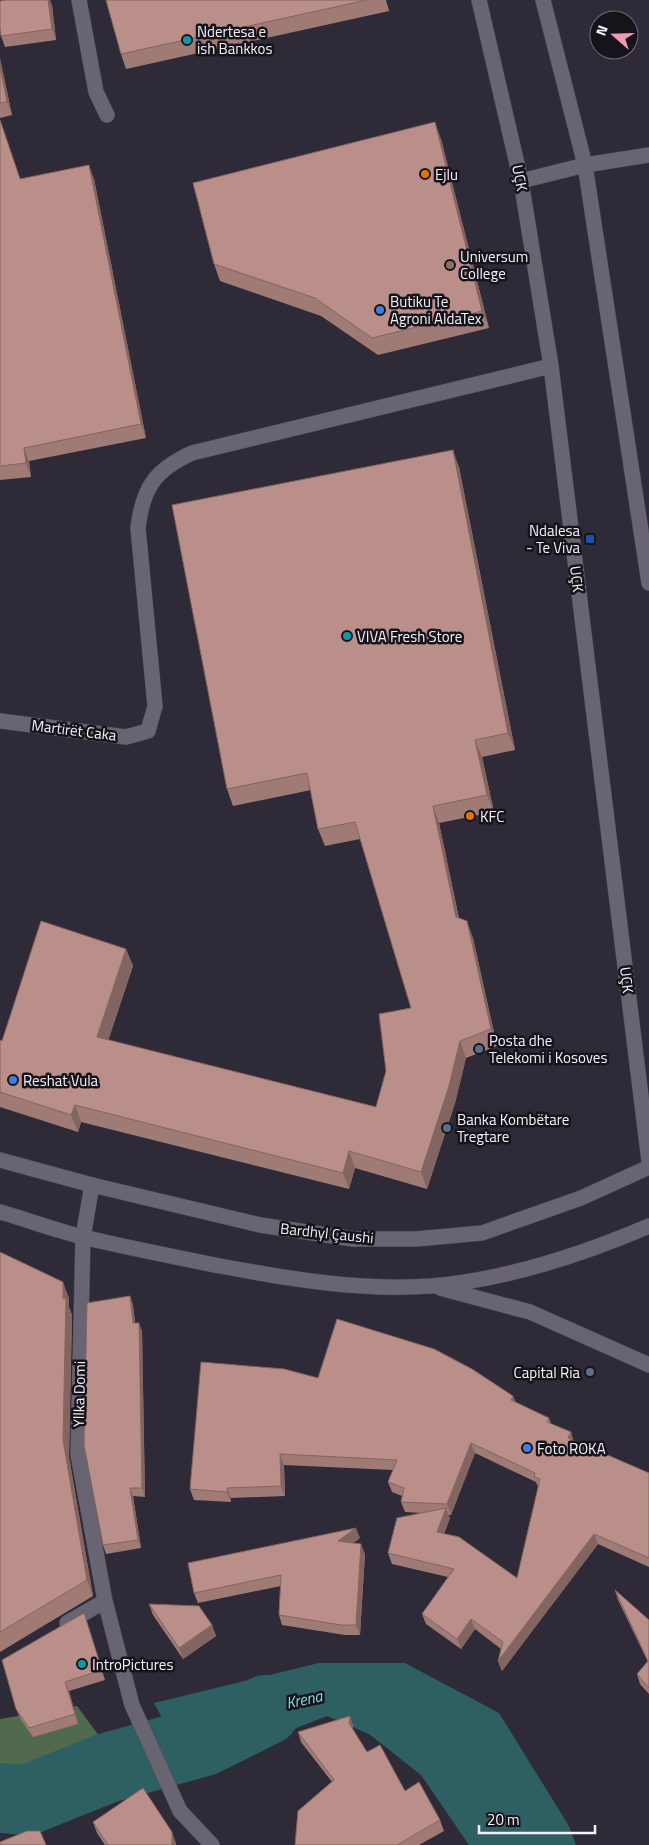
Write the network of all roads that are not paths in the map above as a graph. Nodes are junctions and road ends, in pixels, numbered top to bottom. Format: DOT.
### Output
graph roads {
  1 [pos="78,0"];
  2 [pos="480,0"];
  3 [pos="543,0"];
  4 [pos="107,116"];
  5 [pos="649,155"];
  6 [pos="585,165"];
  7 [pos="521,181"];
  8 [pos="551,366"];
  9 [pos="649,583"];
  10 [pos="0,721"];
  11 [pos="0,1160"];
  12 [pos="649,1161"];
  13 [pos="649,1167"];
  14 [pos="92,1185"];
  15 [pos="0,1212"];
  16 [pos="649,1226"];
  17 [pos="83,1237"];
  18 [pos="431,1286"];
  19 [pos="649,1365"];
  20 [pos="105,1601"];
  21 [pos="56,1629"];
  22 [pos="212,1845"];
  1 -- 4 [label="street"];
  2 -- 7 [label="street, UÇK"];
  3 -- 6 [label="street"];
  5 -- 6 [label="street"];
  6 -- 7 [label="street"];
  6 -- 9 [label="street"];
  7 -- 8 [label="street, UÇK"];
  8 -- 10 [label="street, Martirët Caka"];
  8 -- 12 [label="street, UÇK"];
  11 -- 14 [label="street, Bardhyl Çaushi"];
  13 -- 14 [label="street, Bardhyl Çaushi"];
  14 -- 17 [label="street, Yllka Domi"];
  15 -- 17 [label="street"];
  16 -- 18 [label="street"];
  17 -- 18 [label="street"];
  17 -- 20 [label="street, Yllka Domi"];
  18 -- 19 [label="street"];
  20 -- 21 [label="street"];
  20 -- 22 [label="street, Yllka Domi"];
}
